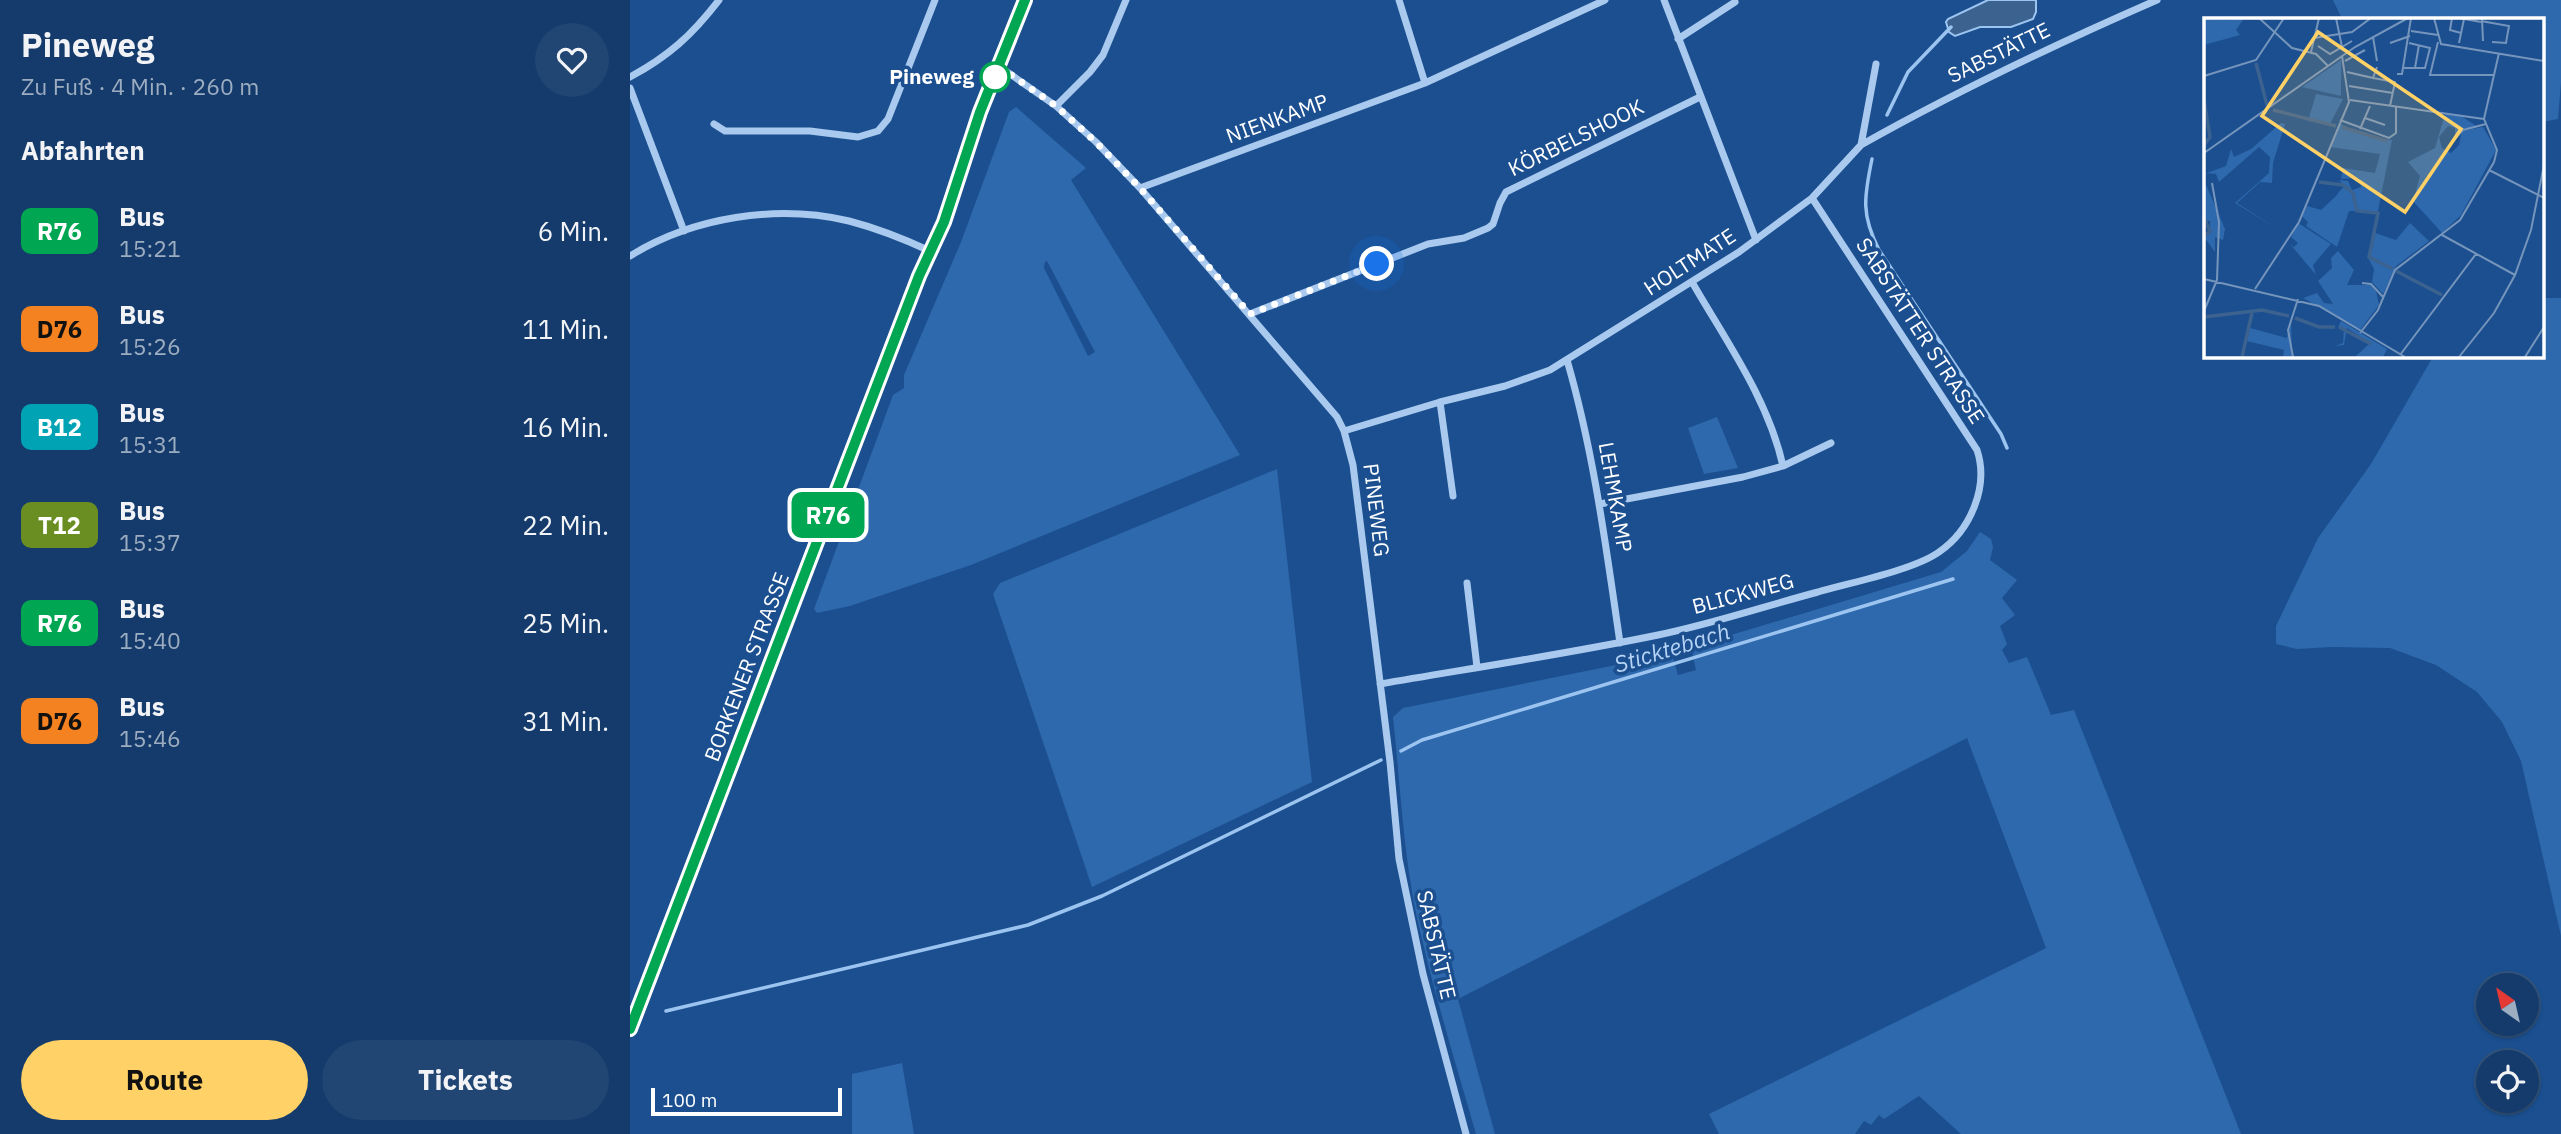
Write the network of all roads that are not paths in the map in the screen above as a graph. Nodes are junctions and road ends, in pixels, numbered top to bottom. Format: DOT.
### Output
graph roads {
  1 [pos="719,0"];
  2 [pos="935,0"];
  3 [pos="1025,0"];
  4 [pos="1126,0"];
  5 [pos="1399,0"];
  6 [pos="1605,0"];
  7 [pos="1664,0"];
  8 [pos="2157,0"];
  9 [pos="1735,2"];
  10 [pos="1678,38"];
  11 [pos="1876,64"];
  12 [pos="1000,67"];
  13 [pos="630,77"];
  14 [pos="1425,83"];
  15 [pos="630,88"];
  16 [pos="1700,97"];
  17 [pos="1056,106"];
  18 [pos="714,124"];
  19 [pos="1861,145"];
  20 [pos="1140,188"];
  21 [pos="1812,198"];
  22 [pos="684,231"];
  23 [pos="1756,240"];
  24 [pos="930,251"];
  25 [pos="630,256"];
  26 [pos="1692,282"];
  27 [pos="1250,314"];
  28 [pos="1567,360"];
  29 [pos="1440,402"];
  30 [pos="1344,430"];
  31 [pos="1831,443"];
  32 [pos="1783,466"];
  33 [pos="1979,490"];
  34 [pos="1453,496"];
  35 [pos="1600,504"];
  36 [pos="1467,583"];
  37 [pos="1620,643"];
  38 [pos="1477,667"];
  39 [pos="1380,684"];
  40 [pos="1390,761"];
  41 [pos="630,1030"];
  42 [pos="1466,1134"];
  1 -- 13 [label="street"];
  2 -- 18 [label="street"];
  3 -- 12 [label="main road, BORKENER STRASSE"];
  4 -- 17 [label="street"];
  5 -- 14 [label="street"];
  6 -- 14 [label="street, NIENKAMP"];
  7 -- 10 [label="street"];
  8 -- 19 [label="street, SABSTÄTTE"];
  9 -- 10 [label="street"];
  10 -- 16 [label="street"];
  11 -- 19 [label="street"];
  12 -- 17 [label="street, PINEWEG"];
  12 -- 24 [label="main road, BORKENER STRASSE"];
  14 -- 20 [label="street, NIENKAMP"];
  15 -- 22 [label="street"];
  16 -- 23 [label="street"];
  16 -- 27 [label="street, KÖRBELSHOOK"];
  17 -- 20 [label="street, PINEWEG"];
  19 -- 21 [label="street, HOLTMATE"];
  20 -- 27 [label="street, PINEWEG"];
  21 -- 23 [label="street, HOLTMATE"];
  21 -- 33 [label="street, SABSTÄTTER STRASSE"];
  22 -- 24 [label="street"];
  22 -- 25 [label="street"];
  23 -- 26 [label="street, HOLTMATE"];
  24 -- 41 [label="main road, BORKENER STRASSE"];
  26 -- 28 [label="street, HOLTMATE"];
  26 -- 32 [label="street"];
  27 -- 30 [label="street, PINEWEG"];
  28 -- 29 [label="street, HOLTMATE"];
  28 -- 35 [label="street, LEHMKAMP"];
  29 -- 30 [label="street, HOLTMATE"];
  29 -- 34 [label="street"];
  30 -- 39 [label="street, PINEWEG"];
  31 -- 32 [label="street"];
  32 -- 35 [label="street"];
  33 -- 37 [label="street, BLICKWEG"];
  35 -- 37 [label="street, LEHMKAMP"];
  36 -- 38 [label="street"];
  37 -- 38 [label="street, BLICKWEG"];
  38 -- 39 [label="street, BLICKWEG"];
  39 -- 40 [label="street, PINEWEG"];
  40 -- 42 [label="street, SABSTÄTTE"];
}
